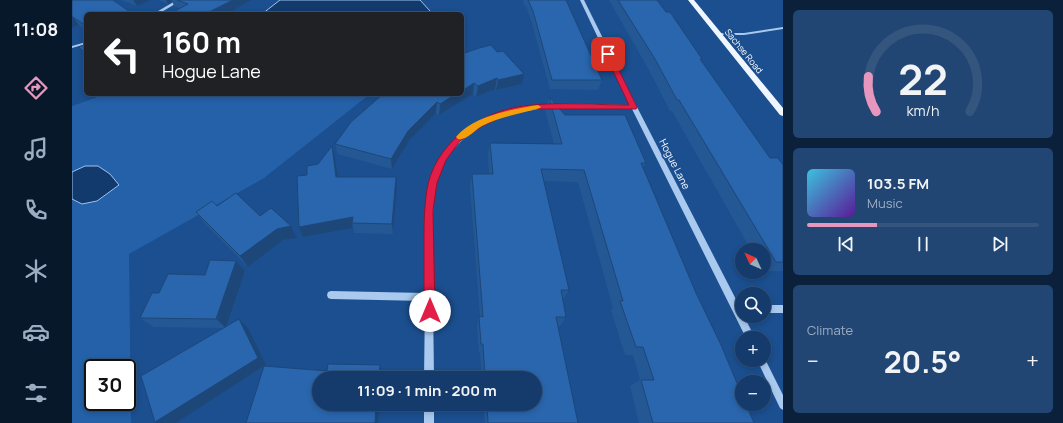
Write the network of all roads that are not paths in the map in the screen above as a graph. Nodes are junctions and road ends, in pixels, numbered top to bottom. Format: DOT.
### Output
graph roads {
  1 [pos="180,0"];
  2 [pos="582,0"];
  3 [pos="691,0"];
  4 [pos="159,12"];
  5 [pos="783,28"];
  6 [pos="719,34"];
  7 [pos="84,43"];
  8 [pos="72,47"];
  9 [pos="634,107"];
  10 [pos="783,113"];
  11 [pos="331,295"];
  12 [pos="430,297"];
  13 [pos="735,299"];
  14 [pos="771,309"];
  15 [pos="783,309"];
  16 [pos="764,367"];
  17 [pos="429,371"];
  18 [pos="783,405"];
  19 [pos="429,411"];
  20 [pos="429,423"];
  1 -- 4 [label="street"];
  2 -- 9 [label="street, Hogue Lane"];
  3 -- 6 [label="main road, Sachse Road"];
  5 -- 6 [label="street"];
  6 -- 10 [label="main road, Sachse Road"];
  7 -- 8 [label="street"];
  9 -- 12 [label="street"];
  9 -- 13 [label="street, Hogue Lane"];
  11 -- 12 [label="street"];
  12 -- 17 [label="street"];
  14 -- 15 [label="street"];
  16 -- 18 [label="street"];
  19 -- 20 [label="street"];
}
